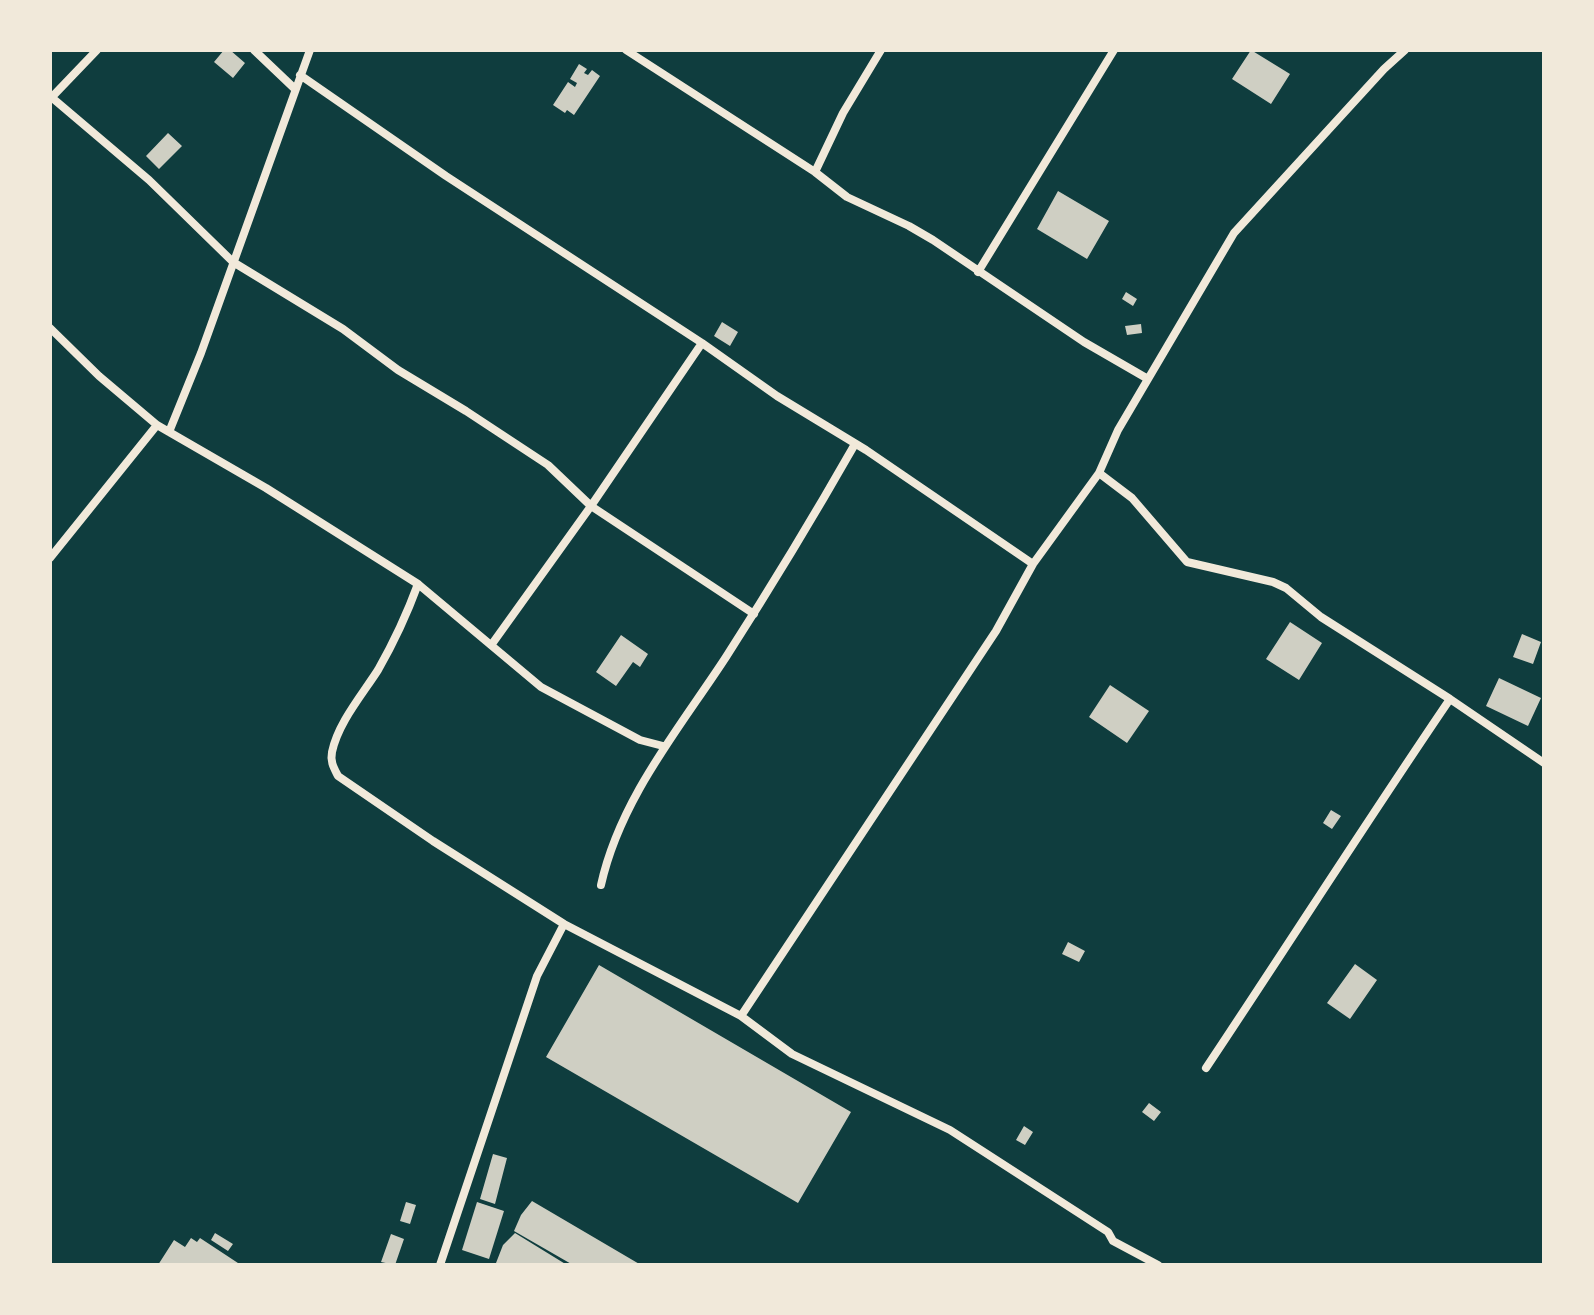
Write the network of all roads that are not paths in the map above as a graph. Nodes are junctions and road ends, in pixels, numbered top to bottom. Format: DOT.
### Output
graph roads {
  1 [pos="97,50"];
  2 [pos="254,50"];
  3 [pos="310,50"];
  4 [pos="626,50"];
  5 [pos="881,50"];
  6 [pos="1114,50"];
  7 [pos="1405,50"];
  8 [pos="300,75"];
  9 [pos="295,89"];
  10 [pos="51,97"];
  11 [pos="815,172"];
  12 [pos="233,262"];
  13 [pos="978,272"];
  14 [pos="50,328"];
  15 [pos="702,343"];
  16 [pos="1148,379"];
  17 [pos="157,425"];
  18 [pos="169,432"];
  19 [pos="855,444"];
  20 [pos="1099,473"];
  21 [pos="591,506"];
  22 [pos="50,558"];
  23 [pos="1033,564"];
  24 [pos="418,584"];
  25 [pos="754,614"];
  26 [pos="492,644"];
  27 [pos="1450,699"];
  28 [pos="663,746"];
  29 [pos="1544,763"];
  30 [pos="601,885"];
  31 [pos="564,924"];
  32 [pos="741,1016"];
  33 [pos="1206,1068"];
  34 [pos="440,1265"];
  35 [pos="1158,1265"];
  1 -- 10 [label="street"];
  2 -- 9 [label="street"];
  3 -- 8 [label="street"];
  4 -- 11 [label="street"];
  5 -- 11 [label="street"];
  6 -- 13 [label="street"];
  7 -- 16 [label="street"];
  8 -- 9 [label="street"];
  8 -- 15 [label="street"];
  9 -- 12 [label="street"];
  10 -- 12 [label="street"];
  11 -- 13 [label="street"];
  12 -- 18 [label="street"];
  12 -- 21 [label="street"];
  13 -- 16 [label="street"];
  14 -- 17 [label="street"];
  15 -- 19 [label="street"];
  15 -- 21 [label="street"];
  16 -- 20 [label="street"];
  17 -- 18 [label="street"];
  17 -- 22 [label="street"];
  18 -- 24 [label="street"];
  19 -- 23 [label="street"];
  19 -- 25 [label="street"];
  20 -- 23 [label="street"];
  20 -- 27 [label="street"];
  21 -- 25 [label="street"];
  21 -- 26 [label="street"];
  23 -- 32 [label="street"];
  24 -- 26 [label="street"];
  24 -- 31 [label="street"];
  25 -- 28 [label="street"];
  26 -- 28 [label="street"];
  27 -- 29 [label="street"];
  27 -- 33 [label="street"];
  28 -- 30 [label="street"];
  31 -- 32 [label="street"];
  31 -- 34 [label="street"];
  32 -- 35 [label="street"];
}
